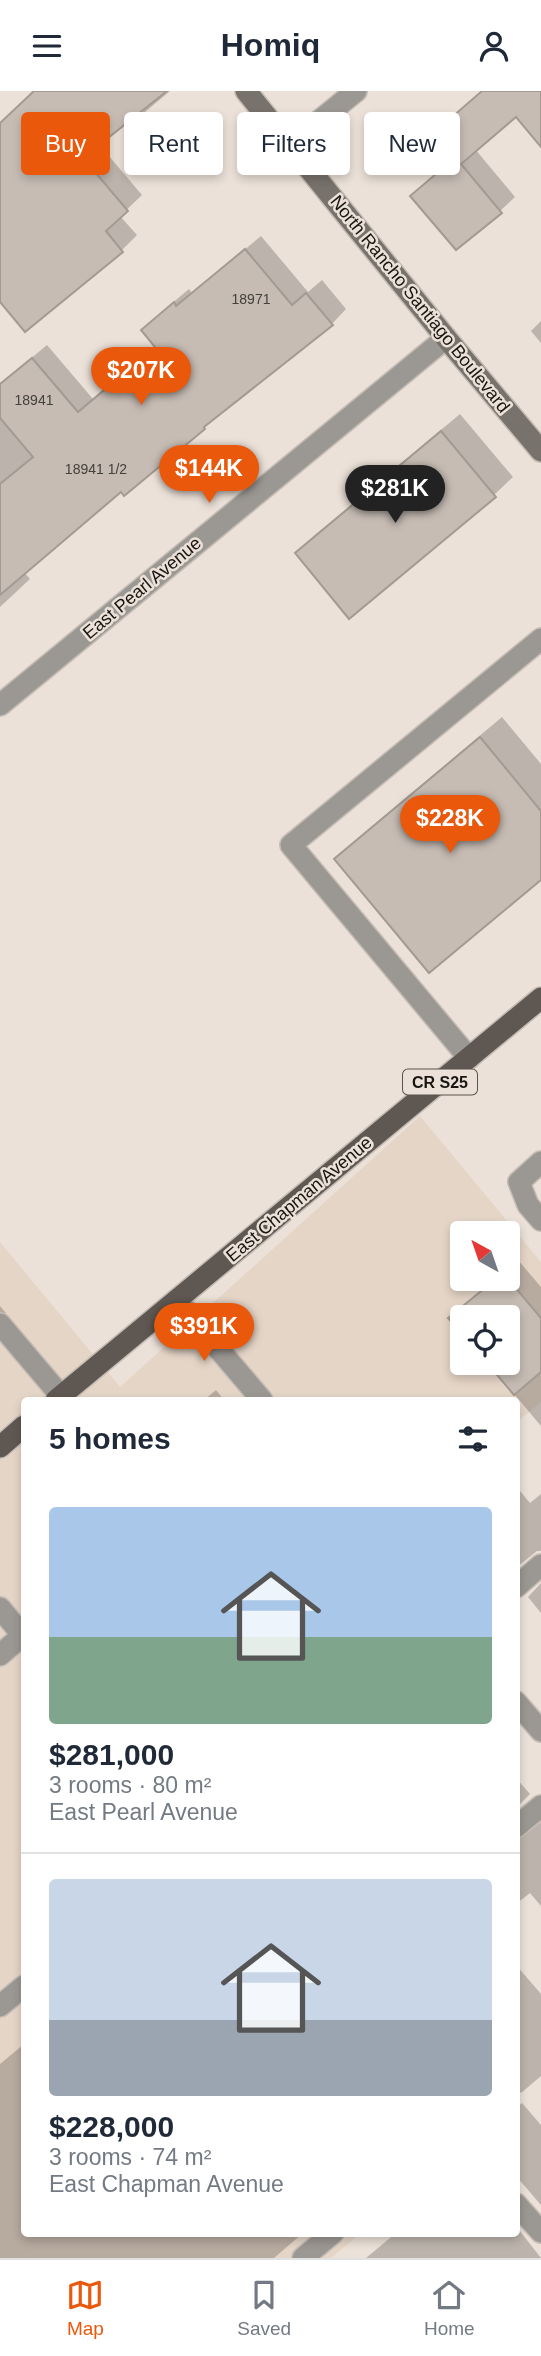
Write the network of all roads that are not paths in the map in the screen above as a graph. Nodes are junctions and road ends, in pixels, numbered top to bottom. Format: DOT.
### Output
graph roads {
  1 [pos="246,91"];
  2 [pos="356,91"];
  3 [pos="264,112"];
  4 [pos="330,112"];
  5 [pos="316,175"];
  6 [pos="446,338"];
  7 [pos="541,451"];
  8 [pos="541,639"];
  9 [pos="0,705"];
  10 [pos="541,998"];
  11 [pos="468,1058"];
  12 [pos="541,1162"];
  13 [pos="541,1220"];
  14 [pos="177,1300"];
  15 [pos="0,1324"];
  16 [pos="58,1397"];
  17 [pos="60,1397"];
  18 [pos="259,1397"];
  19 [pos="21,1429"];
  20 [pos="0,1447"];
  21 [pos="541,1565"];
  22 [pos="520,1583"];
  23 [pos="0,1608"];
  24 [pos="21,1632"];
  25 [pos="21,1638"];
  26 [pos="0,1655"];
  27 [pos="520,1707"];
  28 [pos="541,1731"];
  29 [pos="541,1806"];
  30 [pos="520,1824"];
  31 [pos="21,1988"];
  32 [pos="0,2006"];
  33 [pos="520,2208"];
  34 [pos="541,2232"];
  35 [pos="329,2237"];
  36 [pos="303,2258"];
  1 -- 3 [label="street, North Rancho Santiago Boulevard"];
  2 -- 4 [label="street"];
  5 -- 6 [label="street, North Rancho Santiago Boulevard"];
  6 -- 7 [label="street, North Rancho Santiago Boulevard"];
  6 -- 9 [label="street, East Pearl Avenue"];
  8 -- 11 [label="street"];
  10 -- 11 [label="main road, East Chapman Avenue / CR S25"];
  11 -- 14 [label="main road, East Chapman Avenue / CR S25"];
  12 -- 13 [label="street"];
  14 -- 17 [label="main road, East Chapman Avenue / CR S25"];
  14 -- 18 [label="street"];
  15 -- 16 [label="street"];
  19 -- 20 [label="main road"];
  21 -- 22 [label="street"];
  23 -- 24 [label="street"];
  25 -- 26 [label="street"];
  27 -- 28 [label="street"];
  29 -- 30 [label="street"];
  31 -- 32 [label="street"];
  33 -- 34 [label="street"];
  35 -- 36 [label="street"];
}
